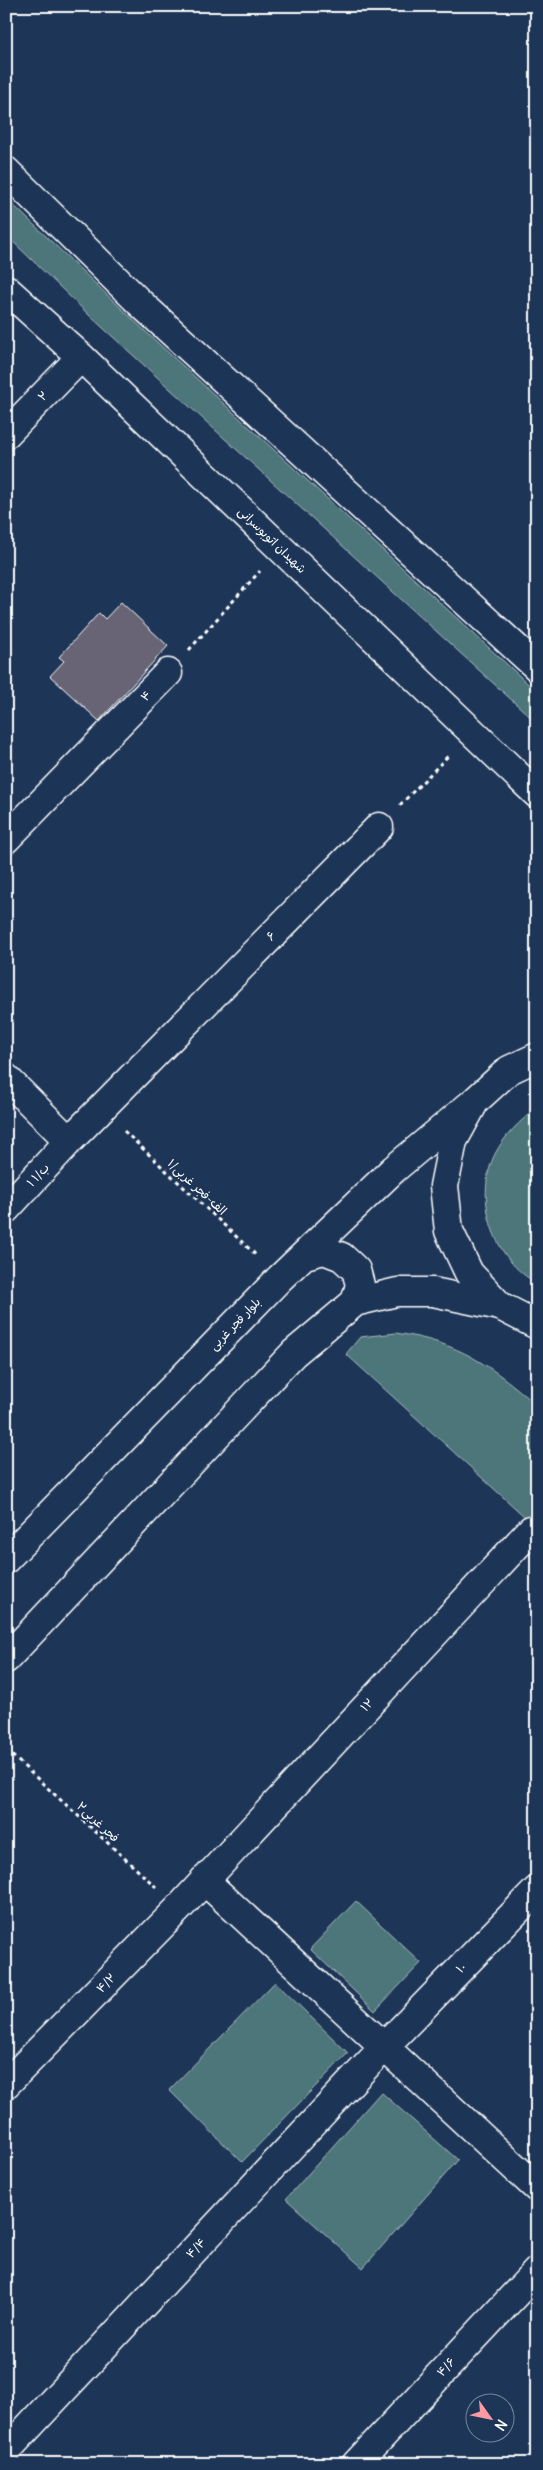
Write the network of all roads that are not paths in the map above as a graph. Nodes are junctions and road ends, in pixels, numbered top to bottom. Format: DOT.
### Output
graph roads {
  1 [pos="6,170"];
  2 [pos="6,289"];
  3 [pos="81,357"];
  4 [pos="6,434"];
  5 [pos="537,667"];
  6 [pos="168,673"];
  7 [pos="537,794"];
  8 [pos="378,827"];
  9 [pos="6,839"];
  10 [pos="537,1039"];
  11 [pos="537,1057"];
  12 [pos="509,1070"];
  13 [pos="6,1078"];
  14 [pos="475,1101"];
  15 [pos="69,1140"];
  16 [pos="6,1209"];
  17 [pos="306,1255"];
  18 [pos="355,1302"];
  19 [pos="500,1306"];
  20 [pos="537,1325"];
  21 [pos="531,1530"];
  22 [pos="6,1559"];
  23 [pos="6,1659"];
  24 [pos="204,1880"];
  25 [pos="537,1890"];
  26 [pos="385,2046"];
  27 [pos="6,2084"];
  28 [pos="537,2188"];
  29 [pos="537,2271"];
  30 [pos="6,2451"];
  31 [pos="356,2464"];
  1 -- 5 [label="main road"];
  2 -- 3 [label="main road, شهیدان اتوبوسرانی"];
  3 -- 4 [label="main road, ۲"];
  3 -- 7 [label="main road, شهیدان اتوبوسرانی"];
  6 -- 9 [label="main road, ۴"];
  8 -- 15 [label="main road, ۶"];
  10 -- 12 [label="main road"];
  11 -- 12 [label="main road"];
  12 -- 14 [label="main road, بلوار فجر غربی"];
  13 -- 15 [label="main road"];
  14 -- 17 [label="main road, بلوار فجر غربی"];
  14 -- 19 [label="main road"];
  15 -- 16 [label="main road, ۱ ب/۱"];
  17 -- 18 [label="main road"];
  17 -- 22 [label="main road, بلوار فجر غربی"];
  18 -- 19 [label="main road"];
  18 -- 23 [label="main road"];
  19 -- 20 [label="main road"];
  21 -- 24 [label="main road, ۱۲"];
  24 -- 26 [label="main road"];
  24 -- 27 [label="main road, ۴/۲"];
  25 -- 26 [label="main road, ۱۰"];
  26 -- 28 [label="main road"];
  26 -- 30 [label="main road, ۴/۴"];
  29 -- 31 [label="main road, ۴/۶"];
}
